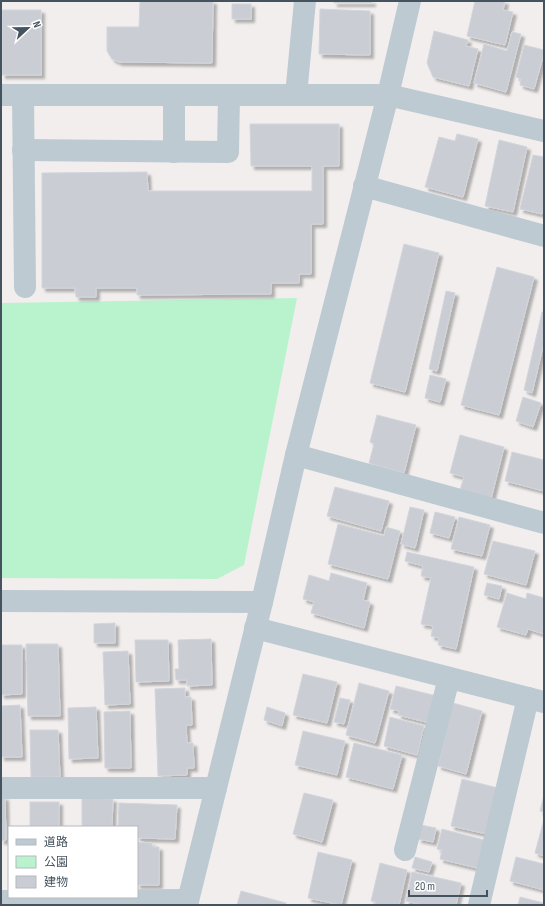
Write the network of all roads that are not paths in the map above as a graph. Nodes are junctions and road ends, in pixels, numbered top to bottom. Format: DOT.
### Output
graph roads {
  1 [pos="305,1"];
  2 [pos="410,1"];
  3 [pos="1,95"];
  4 [pos="23,95"];
  5 [pos="174,95"];
  6 [pos="229,95"];
  7 [pos="296,95"];
  8 [pos="388,95"];
  9 [pos="544,131"];
  10 [pos="23,150"];
  11 [pos="174,152"];
  12 [pos="364,186"];
  13 [pos="544,236"];
  14 [pos="26,287"];
  15 [pos="296,455"];
  16 [pos="544,523"];
  17 [pos="1,601"];
  18 [pos="262,602"];
  19 [pos="255,628"];
  20 [pos="449,678"];
  21 [pos="536,700"];
  22 [pos="1,788"];
  23 [pos="216,788"];
  24 [pos="406,850"];
  25 [pos="1,901"];
  26 [pos="187,902"];
  27 [pos="479,905"];
  1 -- 7 [label="street"];
  2 -- 8 [label="street"];
  3 -- 4 [label="street"];
  4 -- 5 [label="street"];
  4 -- 10 [label="street"];
  5 -- 6 [label="street"];
  5 -- 11 [label="street"];
  6 -- 7 [label="street"];
  6 -- 11 [label="street"];
  7 -- 8 [label="street"];
  8 -- 9 [label="street"];
  8 -- 12 [label="street"];
  10 -- 11 [label="street"];
  10 -- 14 [label="street"];
  12 -- 13 [label="street"];
  12 -- 15 [label="street"];
  15 -- 16 [label="street"];
  15 -- 18 [label="street"];
  17 -- 18 [label="street"];
  18 -- 19 [label="street"];
  19 -- 20 [label="street"];
  19 -- 23 [label="street"];
  20 -- 21 [label="street"];
  20 -- 24 [label="street"];
  21 -- 27 [label="street"];
  22 -- 23 [label="street"];
  23 -- 26 [label="street"];
  25 -- 26 [label="street"];
}
